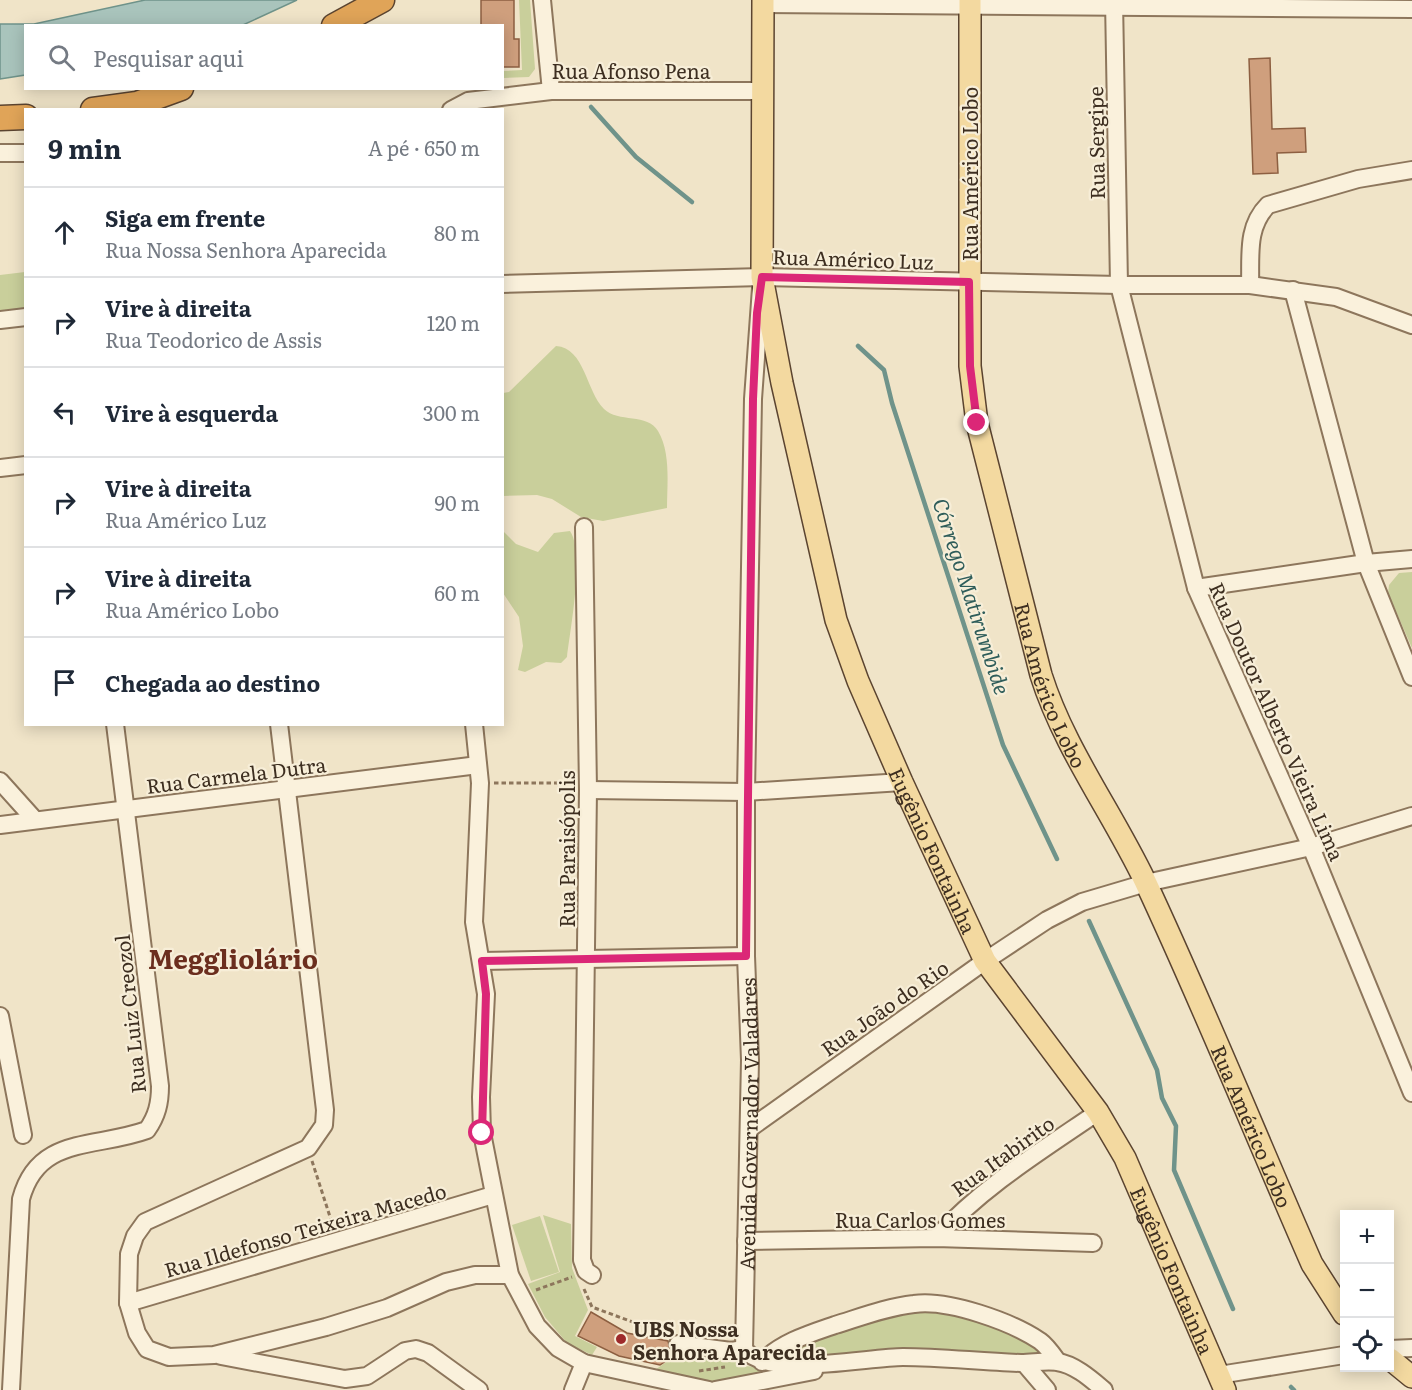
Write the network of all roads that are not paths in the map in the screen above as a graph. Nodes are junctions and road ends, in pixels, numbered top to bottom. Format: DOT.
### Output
graph roads {
  1 [pos="382,0"];
  2 [pos="543,0"];
  3 [pos="763,2"];
  4 [pos="970,3"];
  5 [pos="1114,3"];
  6 [pos="1412,9"];
  7 [pos="338,24"];
  8 [pos="176,90"];
  9 [pos="551,91"];
  10 [pos="763,91"];
  11 [pos="499,102"];
  12 [pos="136,107"];
  13 [pos="454,108"];
  14 [pos="24,117"];
  15 [pos="0,118"];
  16 [pos="0,153"];
  17 [pos="24,153"];
  18 [pos="1412,171"];
  19 [pos="762,277"];
  20 [pos="969,282"];
  21 [pos="504,284"];
  22 [pos="1119,285"];
  23 [pos="1251,285"];
  24 [pos="1293,290"];
  25 [pos="24,317"];
  26 [pos="0,320"];
  27 [pos="1412,325"];
  28 [pos="24,465"];
  29 [pos="0,468"];
  30 [pos="584,527"];
  31 [pos="1412,559"];
  32 [pos="1366,562"];
  33 [pos="1196,588"];
  34 [pos="1412,677"];
  35 [pos="115,726"];
  36 [pos="279,726"];
  37 [pos="474,726"];
  38 [pos="478,765"];
  39 [pos="0,781"];
  40 [pos="902,782"];
  41 [pos="588,787"];
  42 [pos="287,788"];
  43 [pos="746,792"];
  44 [pos="126,810"];
  45 [pos="1412,816"];
  46 [pos="35,820"];
  47 [pos="0,825"];
  48 [pos="1311,847"];
  49 [pos="1146,883"];
  50 [pos="746,956"];
  51 [pos="586,957"];
  52 [pos="482,961"];
  53 [pos="985,961"];
  54 [pos="0,1016"];
  55 [pos="1412,1093"];
  56 [pos="1098,1112"];
  57 [pos="749,1130"];
  58 [pos="23,1136"];
  59 [pos="493,1195"];
  60 [pos="936,1238"];
  61 [pos="746,1241"];
  62 [pos="1093,1243"];
  63 [pos="510,1275"];
  64 [pos="584,1278"];
  65 [pos="128,1303"];
  66 [pos="1340,1308"];
  67 [pos="678,1344"];
  68 [pos="1412,1348"];
  69 [pos="1394,1349"];
  70 [pos="738,1350"];
  71 [pos="214,1354"];
  72 [pos="1340,1356"];
  73 [pos="762,1362"];
  74 [pos="1058,1362"];
  75 [pos="584,1363"];
  76 [pos="1024,1363"];
  77 [pos="1394,1363"];
  78 [pos="840,1365"];
  79 [pos="1412,1377"];
  80 [pos="1222,1382"];
  81 [pos="11,1390"];
  82 [pos="479,1390"];
  83 [pos="573,1390"];
  84 [pos="709,1390"];
  85 [pos="715,1390"];
  86 [pos="1047,1390"];
  87 [pos="1104,1390"];
  1 -- 7 [label="highway"];
  2 -- 9 [label="street"];
  3 -- 4 [label="street"];
  3 -- 10 [label="main road, Avenida Governador Valadares"];
  4 -- 5 [label="street"];
  4 -- 20 [label="main road, Rua Américo Lobo"];
  5 -- 6 [label="street"];
  5 -- 22 [label="street, Rua Sergipe"];
  8 -- 12 [label="highway"];
  9 -- 10 [label="street, Rua Afonso Pena"];
  9 -- 11 [label="street, Rua Afonso Pena"];
  10 -- 19 [label="main road, Avenida Governador Valadares"];
  11 -- 13 [label="street, Rua Afonso Pena"];
  14 -- 15 [label="highway"];
  16 -- 17 [label="street"];
  18 -- 23 [label="street"];
  19 -- 20 [label="street, Rua Américo Luz"];
  19 -- 21 [label="street, Rua Américo Luz"];
  19 -- 40 [label="main road, Eugênio Fontainha"];
  19 -- 43 [label="street, Avenida Governador Valadares"];
  20 -- 22 [label="street, Rua Américo Luz"];
  20 -- 49 [label="main road, Rua Américo Lobo"];
  22 -- 23 [label="street, Rua Américo Luz"];
  22 -- 33 [label="street, Rua Doutor Alberto Vieira Lima"];
  23 -- 24 [label="street, Rua Américo Luz"];
  24 -- 27 [label="street, Rua Américo Luz"];
  24 -- 32 [label="street"];
  25 -- 26 [label="street"];
  28 -- 29 [label="street"];
  30 -- 41 [label="street, Rua Paraisópolis"];
  31 -- 32 [label="street"];
  32 -- 33 [label="street"];
  32 -- 34 [label="street"];
  33 -- 48 [label="street, Rua Doutor Alberto Vieira Lima"];
  35 -- 44 [label="street, Rua Luiz Creozol"];
  36 -- 42 [label="street"];
  37 -- 38 [label="street"];
  38 -- 42 [label="street, Rua Carmela Dutra"];
  38 -- 52 [label="street"];
  39 -- 46 [label="street"];
  40 -- 43 [label="street"];
  40 -- 53 [label="main road, Eugênio Fontainha"];
  41 -- 43 [label="street"];
  41 -- 51 [label="street, Rua Paraisópolis"];
  42 -- 44 [label="street, Rua Carmela Dutra"];
  42 -- 65 [label="street"];
  43 -- 50 [label="street, Avenida Governador Valadares"];
  44 -- 46 [label="street, Rua Carmela Dutra"];
  44 -- 81 [label="street, Rua Luiz Creozol"];
  45 -- 48 [label="street, Rua João do Rio"];
  46 -- 47 [label="street, Rua Carmela Dutra"];
  48 -- 49 [label="street, Rua João do Rio"];
  48 -- 55 [label="street, Rua Doutor Alberto Vieira Lima"];
  49 -- 53 [label="street, Rua João do Rio"];
  49 -- 66 [label="main road, Rua Américo Lobo"];
  50 -- 51 [label="street"];
  50 -- 57 [label="street, Avenida Governador Valadares"];
  51 -- 52 [label="street"];
  51 -- 64 [label="street, Rua Paraisópolis"];
  52 -- 59 [label="street"];
  53 -- 56 [label="main road, Eugênio Fontainha"];
  53 -- 57 [label="street, Rua João do Rio"];
  54 -- 58 [label="street"];
  56 -- 60 [label="street, Rua Itabirito"];
  56 -- 80 [label="main road, Eugênio Fontainha"];
  57 -- 61 [label="street, Avenida Governador Valadares"];
  59 -- 63 [label="street"];
  59 -- 65 [label="street, Rua Ildefonso Teixeira Macedo"];
  60 -- 61 [label="street, Rua Carlos Gomes"];
  60 -- 62 [label="street, Rua Carlos Gomes"];
  61 -- 70 [label="street, Avenida Governador Valadares"];
  63 -- 71 [label="street"];
  63 -- 75 [label="street"];
  65 -- 71 [label="street"];
  67 -- 70 [label="street"];
  68 -- 69 [label="street"];
  70 -- 73 [label="street"];
  71 -- 82 [label="street"];
  72 -- 80 [label="street"];
  73 -- 74 [label="street"];
  73 -- 78 [label="street"];
  74 -- 76 [label="street"];
  74 -- 87 [label="street"];
  75 -- 83 [label="street"];
  75 -- 84 [label="street"];
  76 -- 78 [label="street"];
  76 -- 86 [label="street"];
  77 -- 79 [label="main road"];
  78 -- 85 [label="street"];
}
